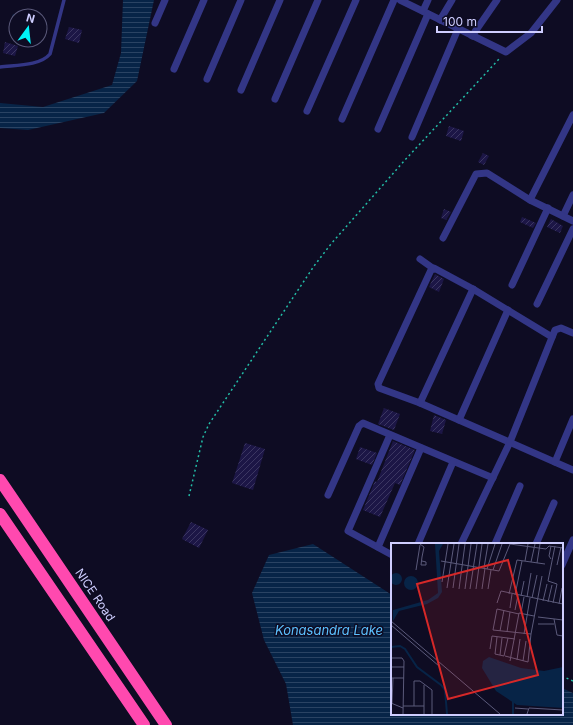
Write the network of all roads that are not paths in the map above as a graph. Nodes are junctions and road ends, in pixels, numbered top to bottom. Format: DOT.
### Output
graph roads {
  1 [pos="64,0"];
  2 [pos="165,0"];
  3 [pos="204,0"];
  4 [pos="241,0"];
  5 [pos="280,0"];
  6 [pos="318,0"];
  7 [pos="356,0"];
  8 [pos="394,0"];
  9 [pos="400,0"];
  10 [pos="428,0"];
  11 [pos="452,0"];
  12 [pos="497,0"];
  13 [pos="557,0"];
  14 [pos="426,13"];
  15 [pos="440,20"];
  16 [pos="155,23"];
  17 [pos="458,29"];
  18 [pos="472,36"];
  19 [pos="0,67"];
  20 [pos="174,69"];
  21 [pos="207,79"];
  22 [pos="241,90"];
  23 [pos="276,99"];
  24 [pos="307,111"];
  25 [pos="573,115"];
  26 [pos="342,119"];
  27 [pos="378,129"];
  28 [pos="412,137"];
  29 [pos="573,195"];
  30 [pos="530,200"];
  31 [pos="548,208"];
  32 [pos="563,216"];
  33 [pos="573,221"];
  34 [pos="573,229"];
  35 [pos="443,238"];
  36 [pos="420,259"];
  37 [pos="434,268"];
  38 [pos="512,285"];
  39 [pos="473,289"];
  40 [pos="537,304"];
  41 [pos="508,310"];
  42 [pos="573,324"];
  43 [pos="571,332"];
  44 [pos="552,337"];
  45 [pos="420,403"];
  46 [pos="573,419"];
  47 [pos="459,420"];
  48 [pos="390,435"];
  49 [pos="510,442"];
  50 [pos="421,448"];
  51 [pos="453,462"];
  52 [pos="555,462"];
  53 [pos="573,470"];
  54 [pos="493,478"];
  55 [pos="0,480"];
  56 [pos="520,486"];
  57 [pos="328,495"];
  58 [pos="554,503"];
  59 [pos="0,514"];
  60 [pos="573,540"];
  61 [pos="418,543"];
  62 [pos="461,543"];
  63 [pos="495,543"];
  64 [pos="536,543"];
  65 [pos="378,547"];
  66 [pos="391,554"];
  67 [pos="563,563"];
  68 [pos="144,725"];
  69 [pos="166,725"];
  1 -- 19 [label="lane"];
  2 -- 16 [label="street"];
  3 -- 20 [label="street"];
  4 -- 21 [label="street"];
  5 -- 22 [label="street"];
  6 -- 23 [label="street"];
  7 -- 24 [label="street"];
  8 -- 26 [label="street"];
  9 -- 14 [label="street"];
  10 -- 14 [label="street"];
  11 -- 15 [label="street"];
  12 -- 18 [label="street"];
  13 -- 18 [label="street"];
  14 -- 15 [label="street"];
  14 -- 27 [label="street"];
  15 -- 17 [label="street"];
  17 -- 18 [label="street"];
  17 -- 28 [label="street"];
  25 -- 30 [label="street"];
  29 -- 32 [label="street"];
  30 -- 31 [label="street"];
  30 -- 35 [label="street"];
  31 -- 32 [label="street"];
  31 -- 38 [label="street"];
  32 -- 33 [label="street"];
  34 -- 40 [label="street"];
  36 -- 37 [label="street"];
  37 -- 39 [label="street"];
  37 -- 45 [label="street"];
  39 -- 41 [label="street"];
  39 -- 45 [label="street"];
  41 -- 44 [label="street"];
  41 -- 47 [label="street"];
  42 -- 43 [label="street"];
  43 -- 44 [label="street"];
  44 -- 49 [label="street"];
  45 -- 47 [label="street"];
  46 -- 52 [label="street"];
  47 -- 49 [label="street"];
  48 -- 50 [label="street"];
  48 -- 57 [label="street"];
  48 -- 65 [label="street"];
  49 -- 52 [label="street"];
  49 -- 54 [label="street"];
  50 -- 51 [label="street"];
  50 -- 65 [label="street"];
  51 -- 54 [label="street"];
  51 -- 61 [label="street"];
  52 -- 53 [label="street"];
  54 -- 62 [label="street"];
  55 -- 69 [label="highway, NICE Road"];
  56 -- 63 [label="street"];
  58 -- 64 [label="street"];
  59 -- 68 [label="highway"];
  60 -- 67 [label="street"];
  65 -- 66 [label="street"];
}
